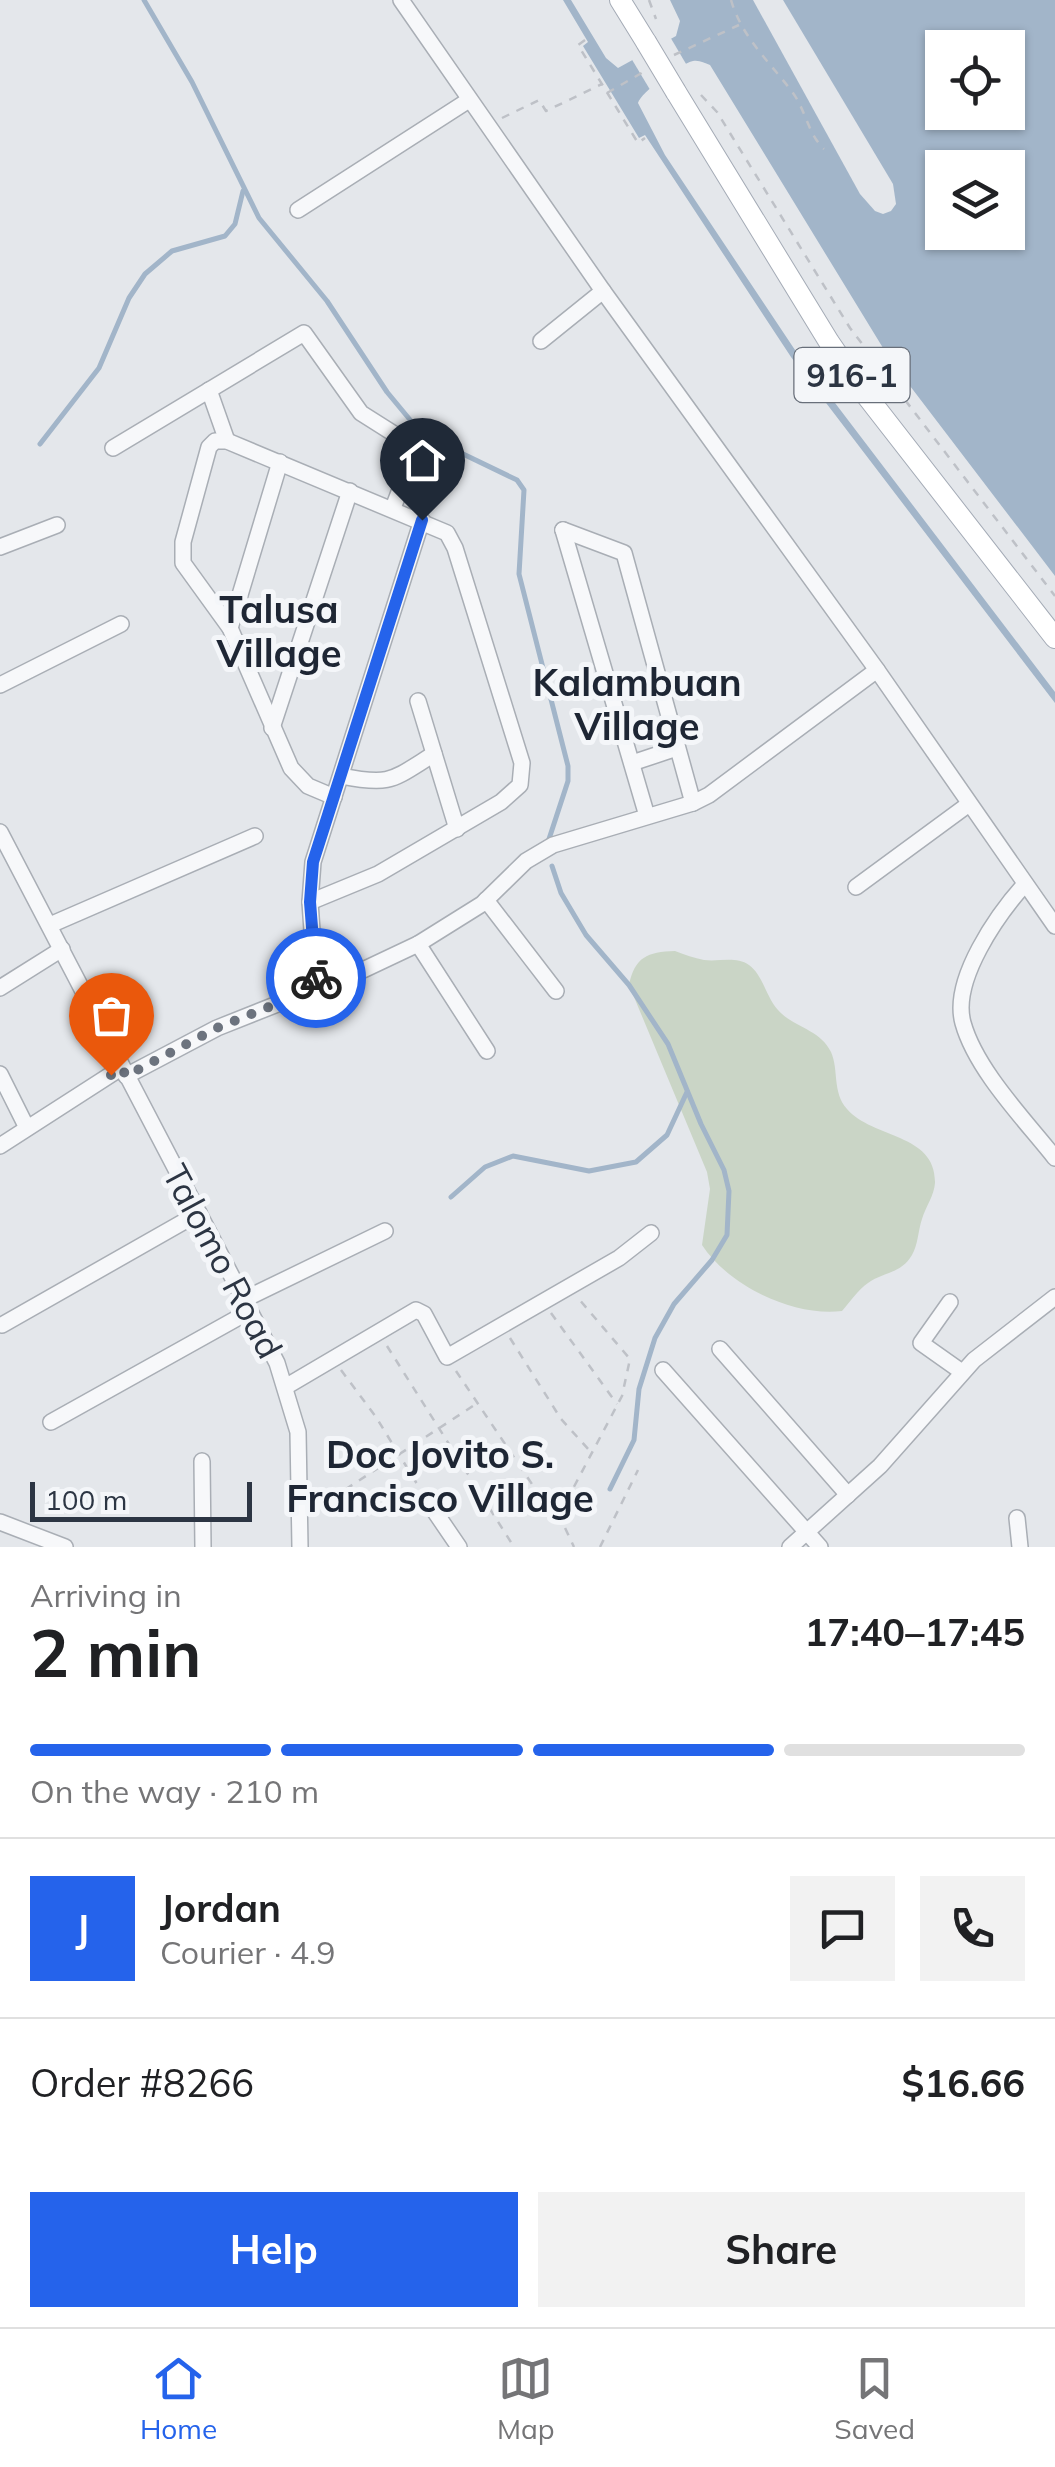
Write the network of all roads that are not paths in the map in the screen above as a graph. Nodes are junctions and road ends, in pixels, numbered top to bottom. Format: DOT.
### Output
graph roads {
  1 [pos="401,0"];
  2 [pos="620,0"];
  3 [pos="470,100"];
  4 [pos="298,210"];
  5 [pos="603,291"];
  6 [pos="540,342"];
  7 [pos="209,390"];
  8 [pos="221,441"];
  9 [pos="113,448"];
  10 [pos="280,462"];
  11 [pos="350,491"];
  12 [pos="393,508"];
  13 [pos="422,520"];
  14 [pos="57,525"];
  15 [pos="0,547"];
  16 [pos="122,624"];
  17 [pos="230,628"];
  18 [pos="1055,638"];
  19 [pos="877,670"];
  20 [pos="0,685"];
  21 [pos="418,702"];
  22 [pos="272,728"];
  23 [pos="678,748"];
  24 [pos="434,754"];
  25 [pos="632,763"];
  26 [pos="341,776"];
  27 [pos="334,797"];
  28 [pos="693,803"];
  29 [pos="969,804"];
  30 [pos="647,816"];
  31 [pos="457,829"];
  32 [pos="0,832"];
  33 [pos="255,836"];
  34 [pos="1025,884"];
  35 [pos="856,888"];
  36 [pos="486,900"];
  37 [pos="310,902"];
  38 [pos="50,925"];
  39 [pos="1055,926"];
  40 [pos="418,944"];
  41 [pos="62,950"];
  42 [pos="0,988"];
  43 [pos="316,988"];
  44 [pos="556,991"];
  45 [pos="488,1051"];
  46 [pos="124,1072"];
  47 [pos="0,1074"];
  48 [pos="27,1128"];
  49 [pos="0,1146"];
  50 [pos="1055,1158"];
  51 [pos="199,1212"];
  52 [pos="385,1231"];
  53 [pos="651,1233"];
  54 [pos="1055,1296"];
  55 [pos="950,1302"];
  56 [pos="248,1305"];
  57 [pos="2,1325"];
  58 [pos="720,1349"];
  59 [pos="663,1370"];
  60 [pos="962,1372"];
  61 [pos="287,1386"];
  62 [pos="51,1422"];
  63 [pos="202,1461"];
  64 [pos="848,1495"];
  65 [pos="431,1506"];
  66 [pos="1017,1518"];
  67 [pos="0,1522"];
  68 [pos="808,1531"];
  69 [pos="31,1540"];
  70 [pos="65,1547"];
  71 [pos="203,1547"];
  72 [pos="300,1547"];
  73 [pos="460,1547"];
  74 [pos="790,1547"];
  75 [pos="820,1547"];
  76 [pos="1020,1547"];
  1 -- 3 [label="street"];
  2 -- 18 [label="main road, 916-1, bridge"];
  3 -- 4 [label="street"];
  3 -- 5 [label="street"];
  5 -- 6 [label="street"];
  5 -- 19 [label="street"];
  7 -- 8 [label="street"];
  7 -- 9 [label="street"];
  7 -- 12 [label="street"];
  8 -- 10 [label="street"];
  8 -- 17 [label="street"];
  10 -- 11 [label="street"];
  10 -- 17 [label="street"];
  11 -- 12 [label="street"];
  11 -- 22 [label="street"];
  12 -- 13 [label="street"];
  13 -- 26 [label="street"];
  13 -- 31 [label="street"];
  14 -- 15 [label="street"];
  16 -- 20 [label="street"];
  17 -- 22 [label="street"];
  19 -- 28 [label="street"];
  19 -- 29 [label="street"];
  21 -- 24 [label="street"];
  22 -- 27 [label="street"];
  23 -- 25 [label="street"];
  23 -- 25 [label="street"];
  23 -- 28 [label="street"];
  24 -- 26 [label="street"];
  24 -- 31 [label="street"];
  25 -- 30 [label="street"];
  26 -- 27 [label="street"];
  27 -- 37 [label="street"];
  28 -- 30 [label="street"];
  29 -- 34 [label="street"];
  29 -- 35 [label="street"];
  30 -- 36 [label="street"];
  31 -- 37 [label="street"];
  32 -- 38 [label="street, Talomo Road"];
  33 -- 38 [label="street"];
  34 -- 39 [label="street"];
  34 -- 50 [label="street"];
  36 -- 40 [label="street"];
  36 -- 44 [label="street"];
  37 -- 43 [label="street"];
  38 -- 41 [label="street, Talomo Road"];
  40 -- 43 [label="street"];
  40 -- 45 [label="street"];
  41 -- 42 [label="street"];
  41 -- 46 [label="street, Talomo Road"];
  43 -- 46 [label="street"];
  46 -- 48 [label="street"];
  46 -- 51 [label="street, Talomo Road"];
  47 -- 48 [label="street"];
  48 -- 49 [label="street"];
  51 -- 56 [label="street, Talomo Road"];
  51 -- 57 [label="street"];
  52 -- 56 [label="street"];
  53 -- 61 [label="street"];
  54 -- 60 [label="street"];
  55 -- 60 [label="street"];
  56 -- 61 [label="street, Talomo Road"];
  56 -- 62 [label="street"];
  58 -- 64 [label="street"];
  59 -- 68 [label="street"];
  60 -- 64 [label="street"];
  61 -- 72 [label="street, Talomo Road"];
  63 -- 71 [label="street"];
  64 -- 68 [label="street"];
  65 -- 73 [label="street"];
  66 -- 76 [label="street"];
  67 -- 69 [label="street"];
  68 -- 74 [label="street"];
  68 -- 75 [label="street"];
  69 -- 70 [label="street"];
}
